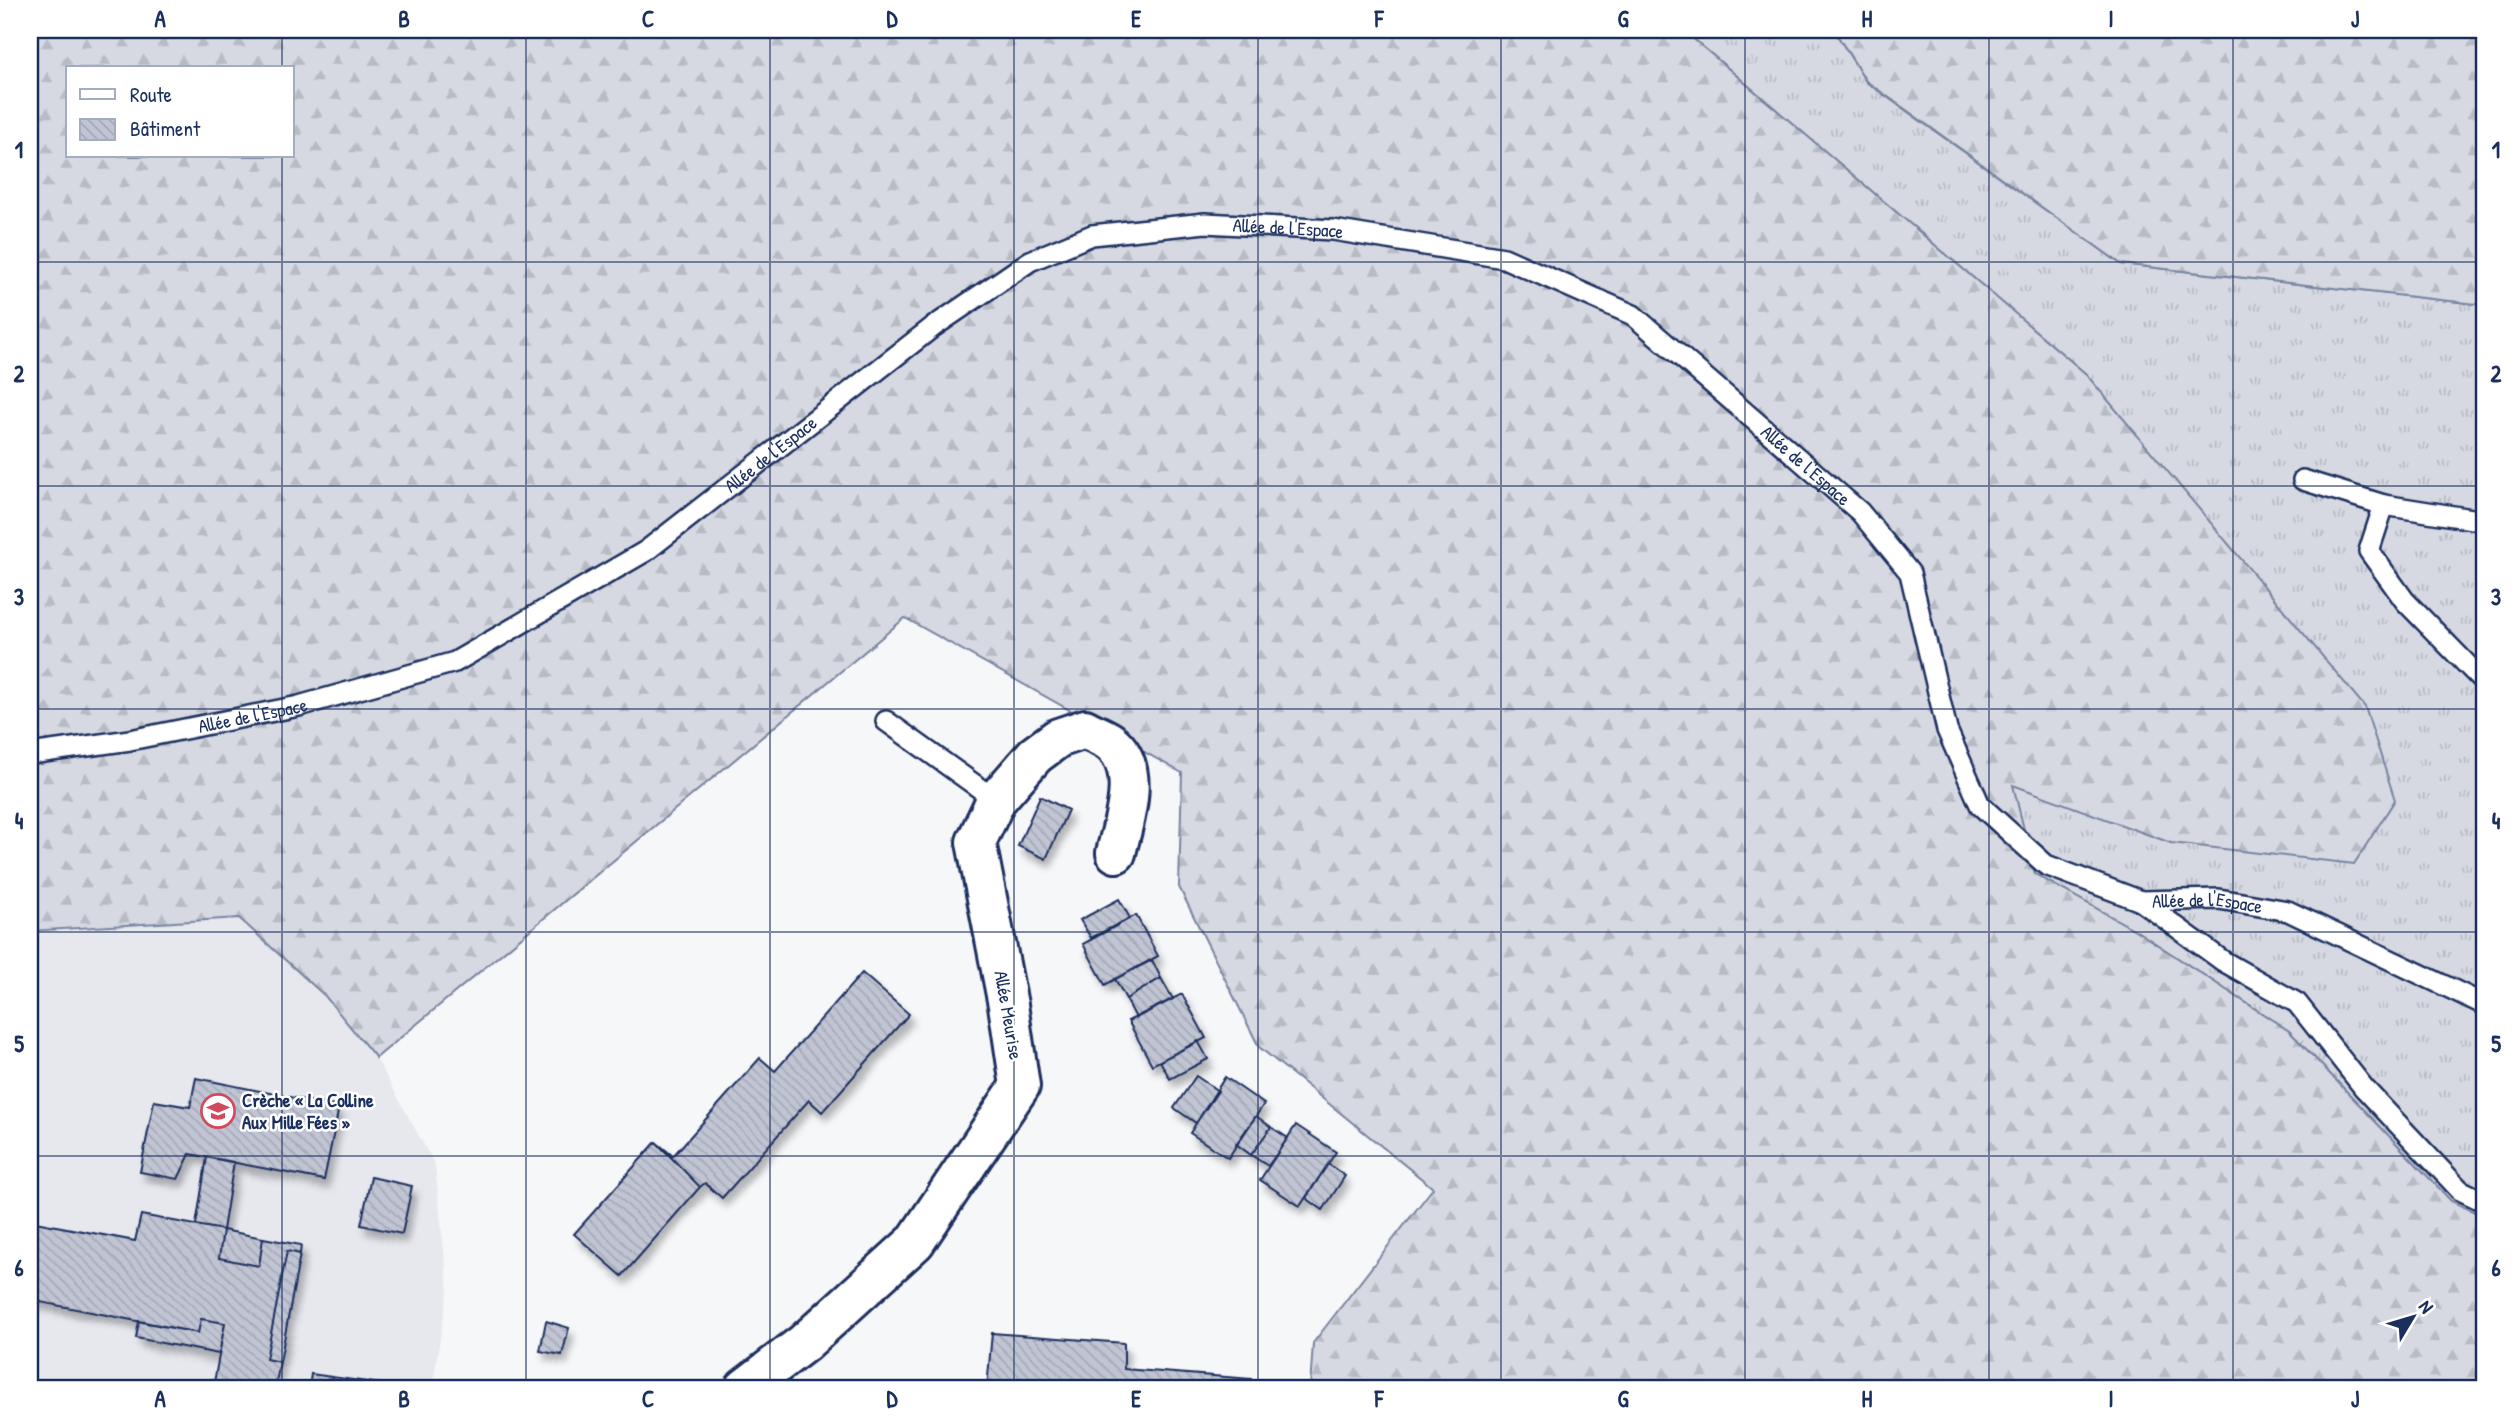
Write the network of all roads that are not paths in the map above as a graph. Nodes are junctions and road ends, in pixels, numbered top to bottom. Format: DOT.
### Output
graph roads {
  1 [pos="2303,480"];
  2 [pos="2384,505"];
  3 [pos="2485,521"];
  4 [pos="2485,683"];
  5 [pos="886,721"];
  6 [pos="30,754"];
  7 [pos="996,800"];
  8 [pos="1116,853"];
  9 [pos="2141,901"];
  10 [pos="2485,1005"];
  11 [pos="2485,1202"];
  12 [pos="745,1388"];
  1 -- 2 [label="lane"];
  2 -- 3 [label="lane"];
  2 -- 4 [label="lane"];
  5 -- 7 [label="lane"];
  6 -- 9 [label="lane, Allée de l'Espace"];
  7 -- 8 [label="street, Allée Meurise"];
  7 -- 12 [label="street, Allée Meurise"];
  9 -- 10 [label="lane, Allée de l'Espace"];
  9 -- 11 [label="lane"];
}
